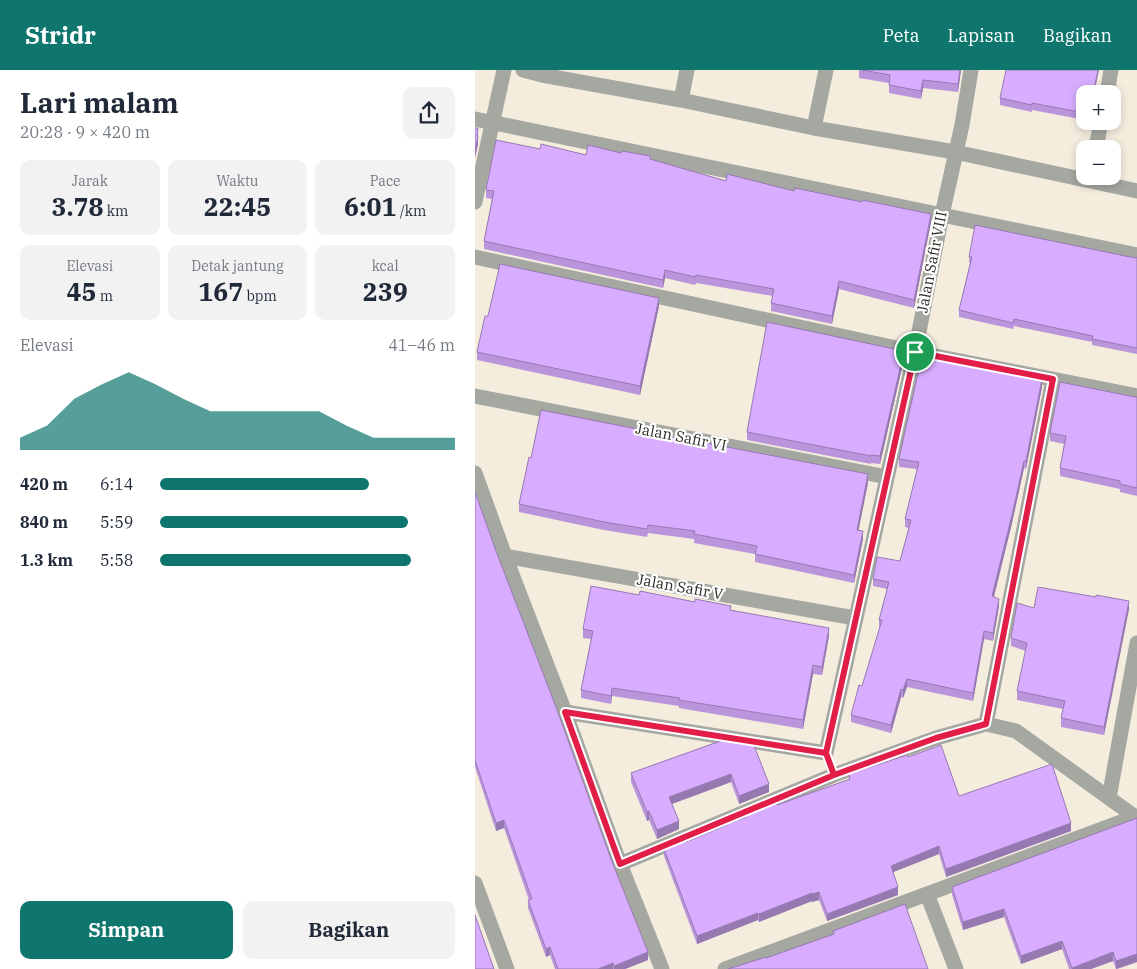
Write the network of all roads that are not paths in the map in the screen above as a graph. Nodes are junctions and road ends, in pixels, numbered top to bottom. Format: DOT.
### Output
graph roads {
  1 [pos="504,70"];
  2 [pos="523,70"];
  3 [pos="687,70"];
  4 [pos="826,70"];
  5 [pos="971,70"];
  6 [pos="1111,70"];
  7 [pos="542,73"];
  8 [pos="1108,85"];
  9 [pos="681,100"];
  10 [pos="475,119"];
  11 [pos="492,122"];
  12 [pos="814,128"];
  13 [pos="955,152"];
  14 [pos="1076,176"];
  15 [pos="1114,185"];
  16 [pos="1137,191"];
  17 [pos="475,202"];
  18 [pos="942,215"];
  19 [pos="1137,255"];
  20 [pos="475,257"];
  21 [pos="915,352"];
  22 [pos="1053,379"];
  23 [pos="475,396"];
  24 [pos="1137,396"];
  25 [pos="475,473"];
  26 [pos="887,477"];
  27 [pos="505,556"];
  28 [pos="855,618"];
  29 [pos="1137,644"];
  30 [pos="565,712"];
  31 [pos="986,724"];
  32 [pos="826,753"];
  33 [pos="834,775"];
  34 [pos="1109,798"];
  35 [pos="1136,816"];
  36 [pos="620,864"];
  37 [pos="475,883"];
  38 [pos="927,894"];
  39 [pos="507,969"];
  40 [pos="662,969"];
  41 [pos="725,969"];
  42 [pos="956,969"];
  1 -- 11 [label="street"];
  2 -- 7 [label="street"];
  3 -- 9 [label="street"];
  4 -- 12 [label="street"];
  5 -- 13 [label="street, Jalan Safir VIII"];
  6 -- 8 [label="street"];
  7 -- 9 [label="street"];
  9 -- 12 [label="street"];
  10 -- 11 [label="street"];
  11 -- 17 [label="street"];
  11 -- 18 [label="street"];
  12 -- 13 [label="street"];
  13 -- 14 [label="street"];
  13 -- 18 [label="street, Jalan Safir VIII"];
  15 -- 16 [label="street"];
  18 -- 19 [label="street"];
  18 -- 21 [label="street, Jalan Safir VIII"];
  20 -- 21 [label="street"];
  21 -- 22 [label="street"];
  21 -- 26 [label="street, Jalan Safir VIII"];
  22 -- 24 [label="street"];
  22 -- 31 [label="street"];
  23 -- 26 [label="street, Jalan Safir VI"];
  25 -- 27 [label="street"];
  26 -- 28 [label="street, Jalan Safir VIII"];
  27 -- 28 [label="street, Jalan Safir V"];
  27 -- 30 [label="street"];
  28 -- 32 [label="street, Jalan Safir VIII"];
  29 -- 34 [label="street"];
  30 -- 32 [label="street"];
  30 -- 36 [label="street"];
  31 -- 33 [label="street"];
  31 -- 34 [label="street"];
  32 -- 33 [label="street"];
  33 -- 36 [label="street"];
  34 -- 35 [label="street"];
  35 -- 38 [label="street"];
  36 -- 40 [label="street"];
  37 -- 39 [label="street"];
  38 -- 41 [label="street"];
  38 -- 42 [label="street"];
}
